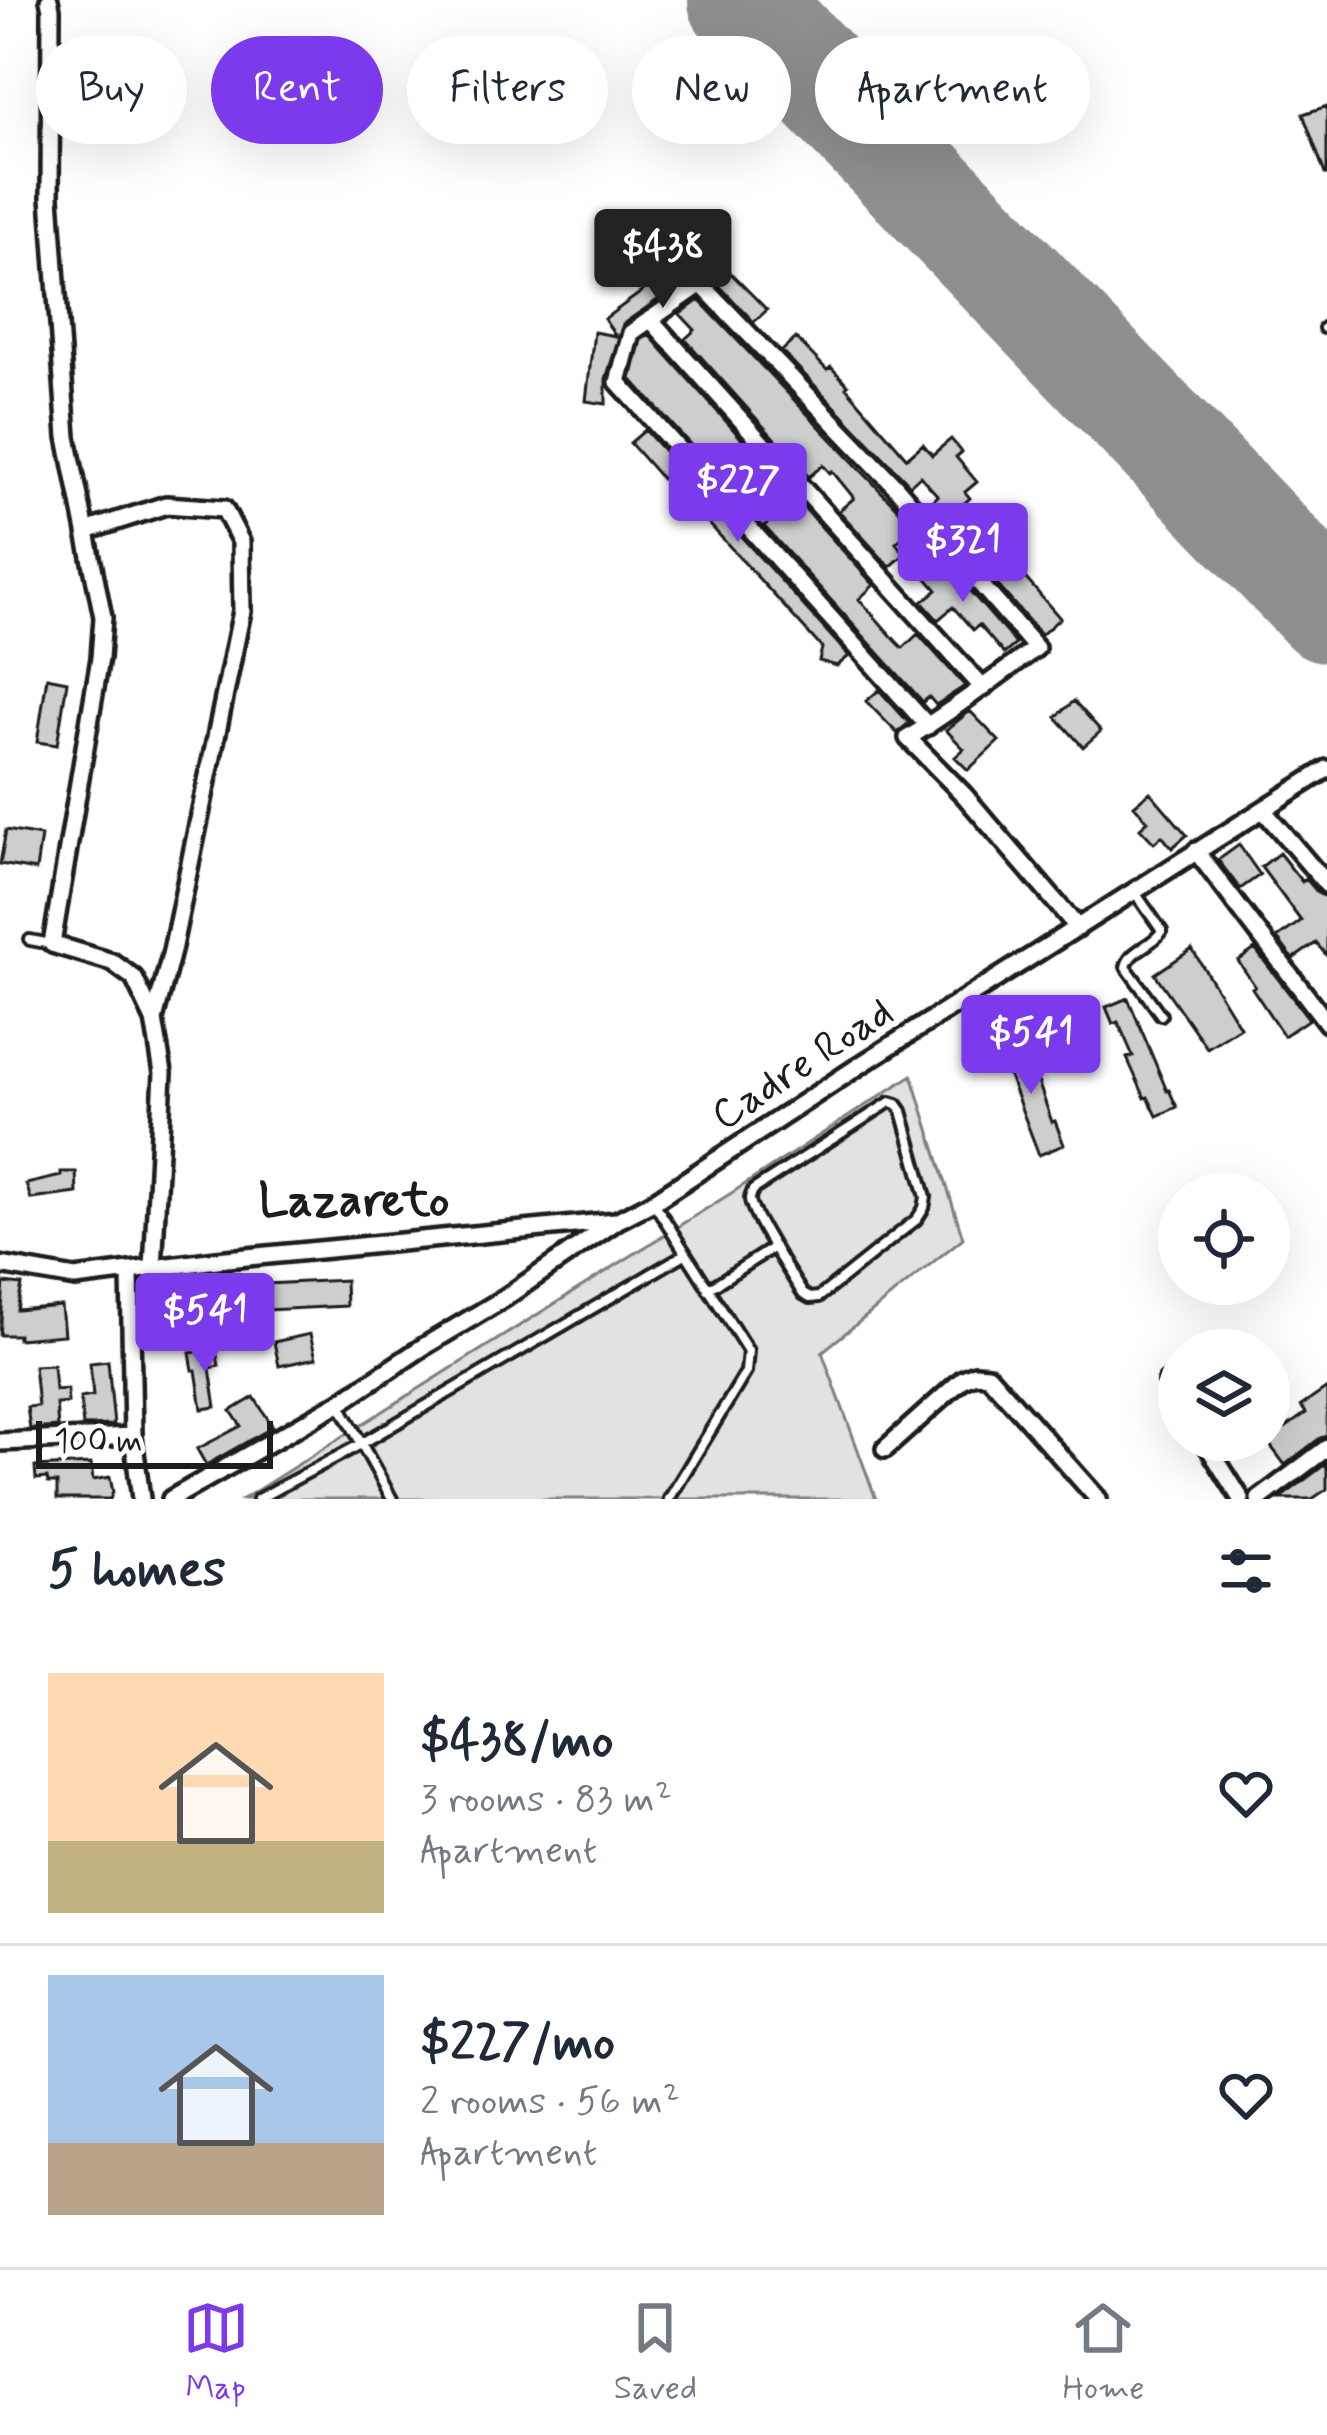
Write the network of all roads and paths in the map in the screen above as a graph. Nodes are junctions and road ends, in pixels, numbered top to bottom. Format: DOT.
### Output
graph roads {
  1 [pos="49,0"];
  2 [pos="650,319"];
  3 [pos="86,531"];
  4 [pos="982,688"];
  5 [pos="928,726"];
  6 [pos="1327,769"];
  7 [pos="1264,811"];
  8 [pos="1196,851"];
  9 [pos="1327,885"];
  10 [pos="1133,890"];
  11 [pos="1078,928"];
  12 [pos="30,940"];
  13 [pos="52,944"];
  14 [pos="1161,1015"];
  15 [pos="154,1020"];
  16 [pos="1327,1022"];
  17 [pos="653,1202"];
  18 [pos="618,1220"];
  19 [pos="774,1247"];
  20 [pos="685,1254"];
  21 [pos="0,1265"];
  22 [pos="153,1268"];
  23 [pos="130,1272"];
  24 [pos="708,1289"];
  25 [pos="339,1403"];
  26 [pos="133,1436"];
  27 [pos="0,1442"];
  28 [pos="362,1444"];
  29 [pos="1327,1448"];
  30 [pos="885,1449"];
  31 [pos="1217,1461"];
  32 [pos="141,1499"];
  33 [pos="171,1499"];
  34 [pos="257,1499"];
  35 [pos="392,1499"];
  36 [pos="669,1499"];
  37 [pos="1098,1499"];
  38 [pos="1241,1499"];
  39 [pos="1259,1499"];
  1 -- 3 [label="street"];
  2 -- 4 [label="street"];
  2 -- 4 [label="street"];
  2 -- 5 [label="street"];
  3 -- 13 [label="street"];
  3 -- 15 [label="street"];
  4 -- 5 [label="street"];
  5 -- 11 [label="street"];
  6 -- 7 [label="street, Cadre Road"];
  7 -- 8 [label="street, Cadre Road"];
  7 -- 9 [label="street"];
  8 -- 10 [label="street, Cadre Road"];
  8 -- 16 [label="street"];
  10 -- 11 [label="street, Cadre Road"];
  10 -- 14 [label="lane"];
  11 -- 17 [label="street, Cadre Road"];
  12 -- 13 [label="lane"];
  13 -- 15 [label="street"];
  15 -- 22 [label="street"];
  17 -- 18 [label="street, Cadre Road"];
  17 -- 20 [label="lane"];
  18 -- 22 [label="street"];
  18 -- 25 [label="street"];
  19 -- 19 [label="lane"];
  19 -- 24 [label="lane"];
  20 -- 24 [label="lane"];
  20 -- 28 [label="lane"];
  21 -- 23 [label="street"];
  22 -- 23 [label="street"];
  23 -- 26 [label="street"];
  24 -- 36 [label="lane"];
  25 -- 28 [label="lane"];
  25 -- 33 [label="street"];
  26 -- 27 [label="street"];
  26 -- 32 [label="street"];
  28 -- 34 [label="lane"];
  28 -- 35 [label="lane"];
  29 -- 39 [label="street"];
  30 -- 37 [label="street"];
  31 -- 38 [label="street"];
}
